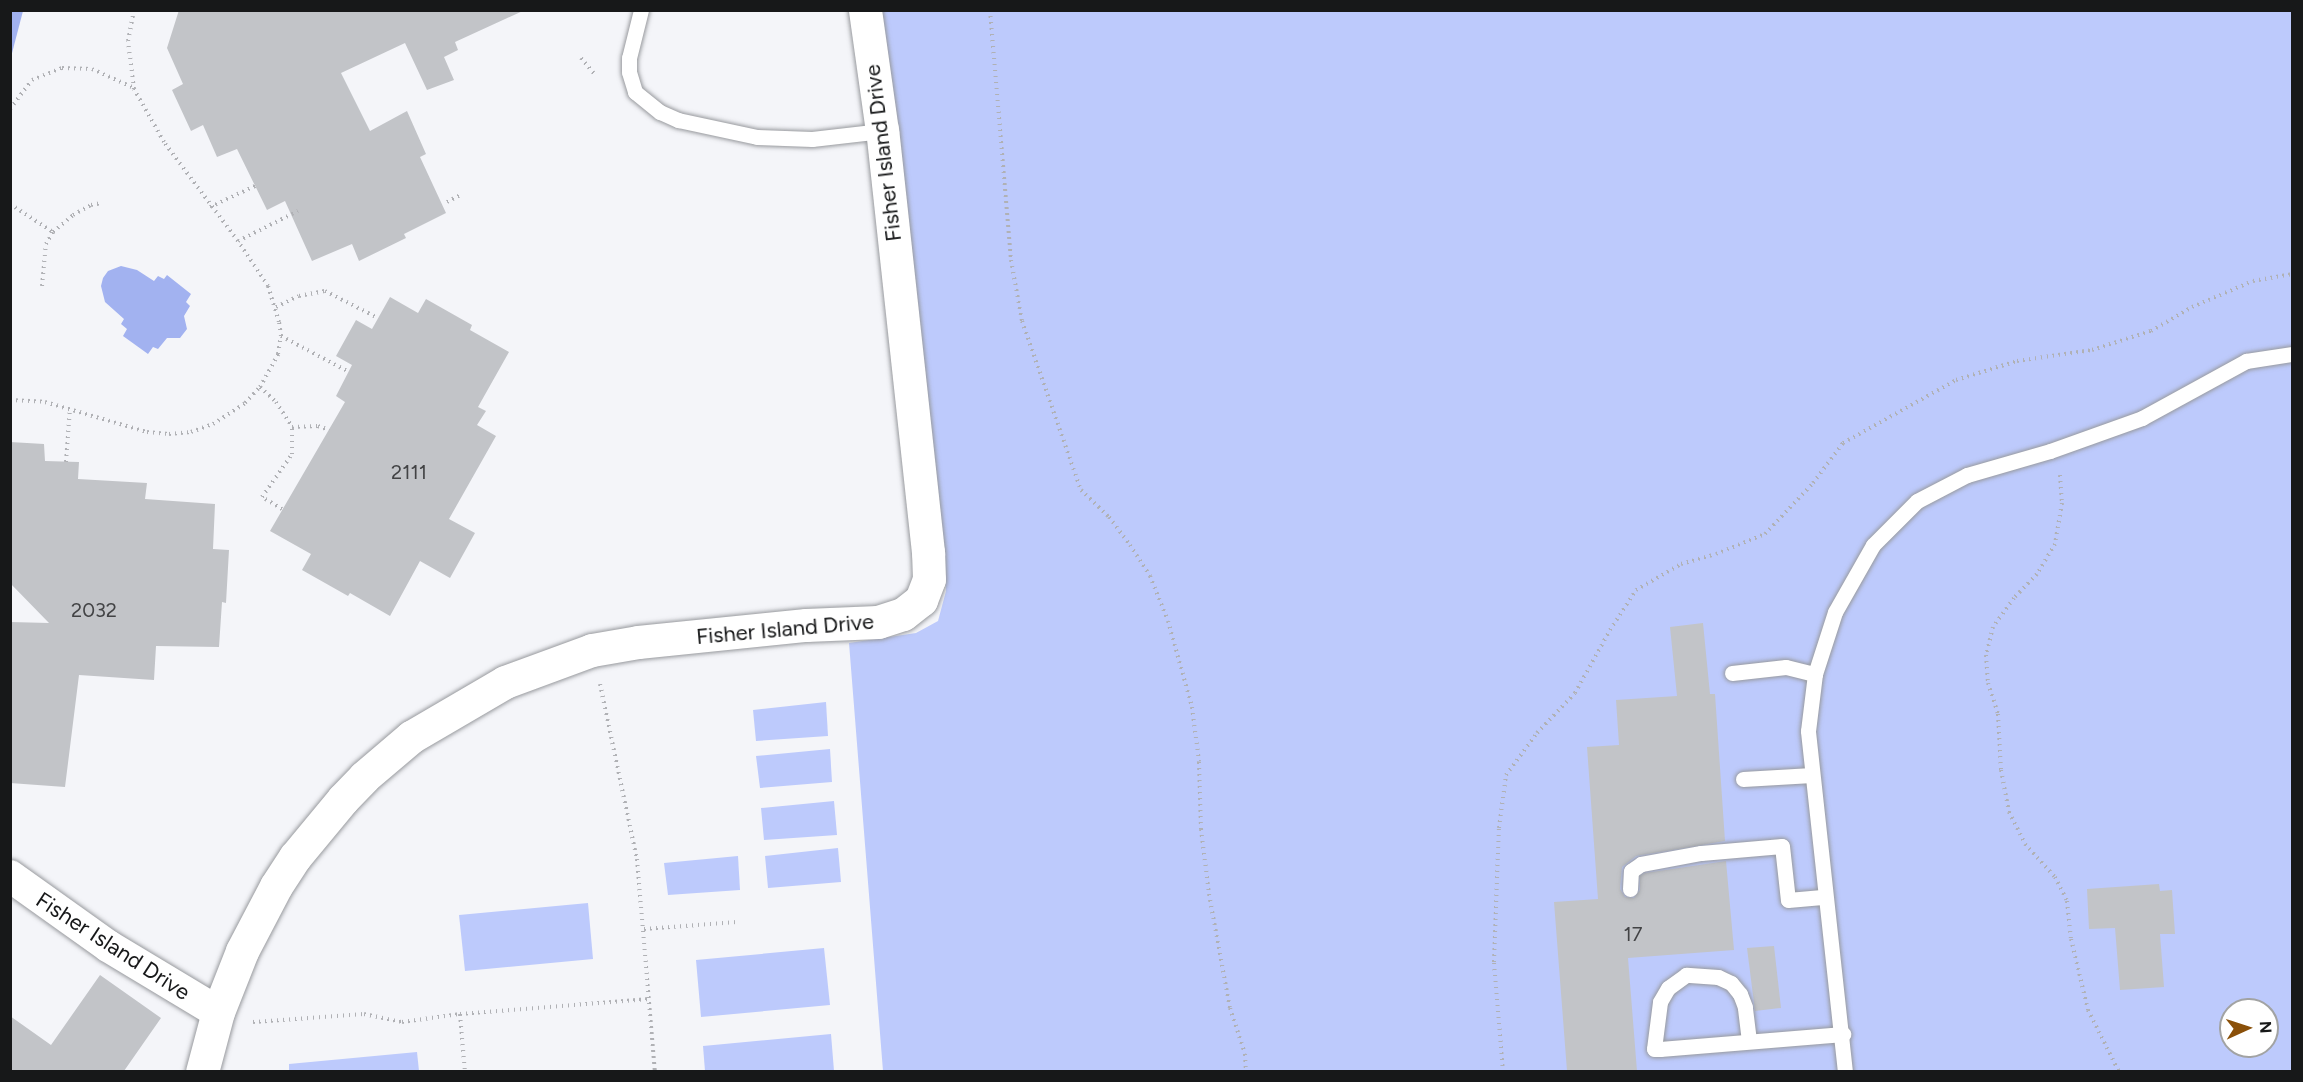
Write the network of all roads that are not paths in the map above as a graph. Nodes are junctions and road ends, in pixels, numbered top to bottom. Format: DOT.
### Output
graph roads {
  1 [pos="641,10"];
  2 [pos="865,10"];
  3 [pos="882,131"];
  4 [pos="2292,354"];
  5 [pos="1732,673"];
  6 [pos="1815,674"];
  7 [pos="1812,775"];
  8 [pos="1743,779"];
  9 [pos="10,876"];
  10 [pos="1630,888"];
  11 [pos="1826,897"];
  12 [pos="230,1018"];
  13 [pos="1843,1034"];
  14 [pos="1749,1041"];
  15 [pos="202,1071"];
  16 [pos="1845,1071"];
  1 -- 3 [label="lane"];
  2 -- 3 [label="street, Fisher Island Drive"];
  3 -- 12 [label="street, Fisher Island Drive"];
  4 -- 6 [label="lane"];
  5 -- 6 [label="lane"];
  6 -- 7 [label="lane"];
  7 -- 8 [label="lane"];
  7 -- 11 [label="lane"];
  9 -- 12 [label="street, Fisher Island Drive"];
  10 -- 11 [label="lane"];
  11 -- 13 [label="lane"];
  12 -- 15 [label="street, Fisher Island Drive"];
  13 -- 14 [label="lane"];
  13 -- 16 [label="lane"];
  14 -- 14 [label="lane"];
}
